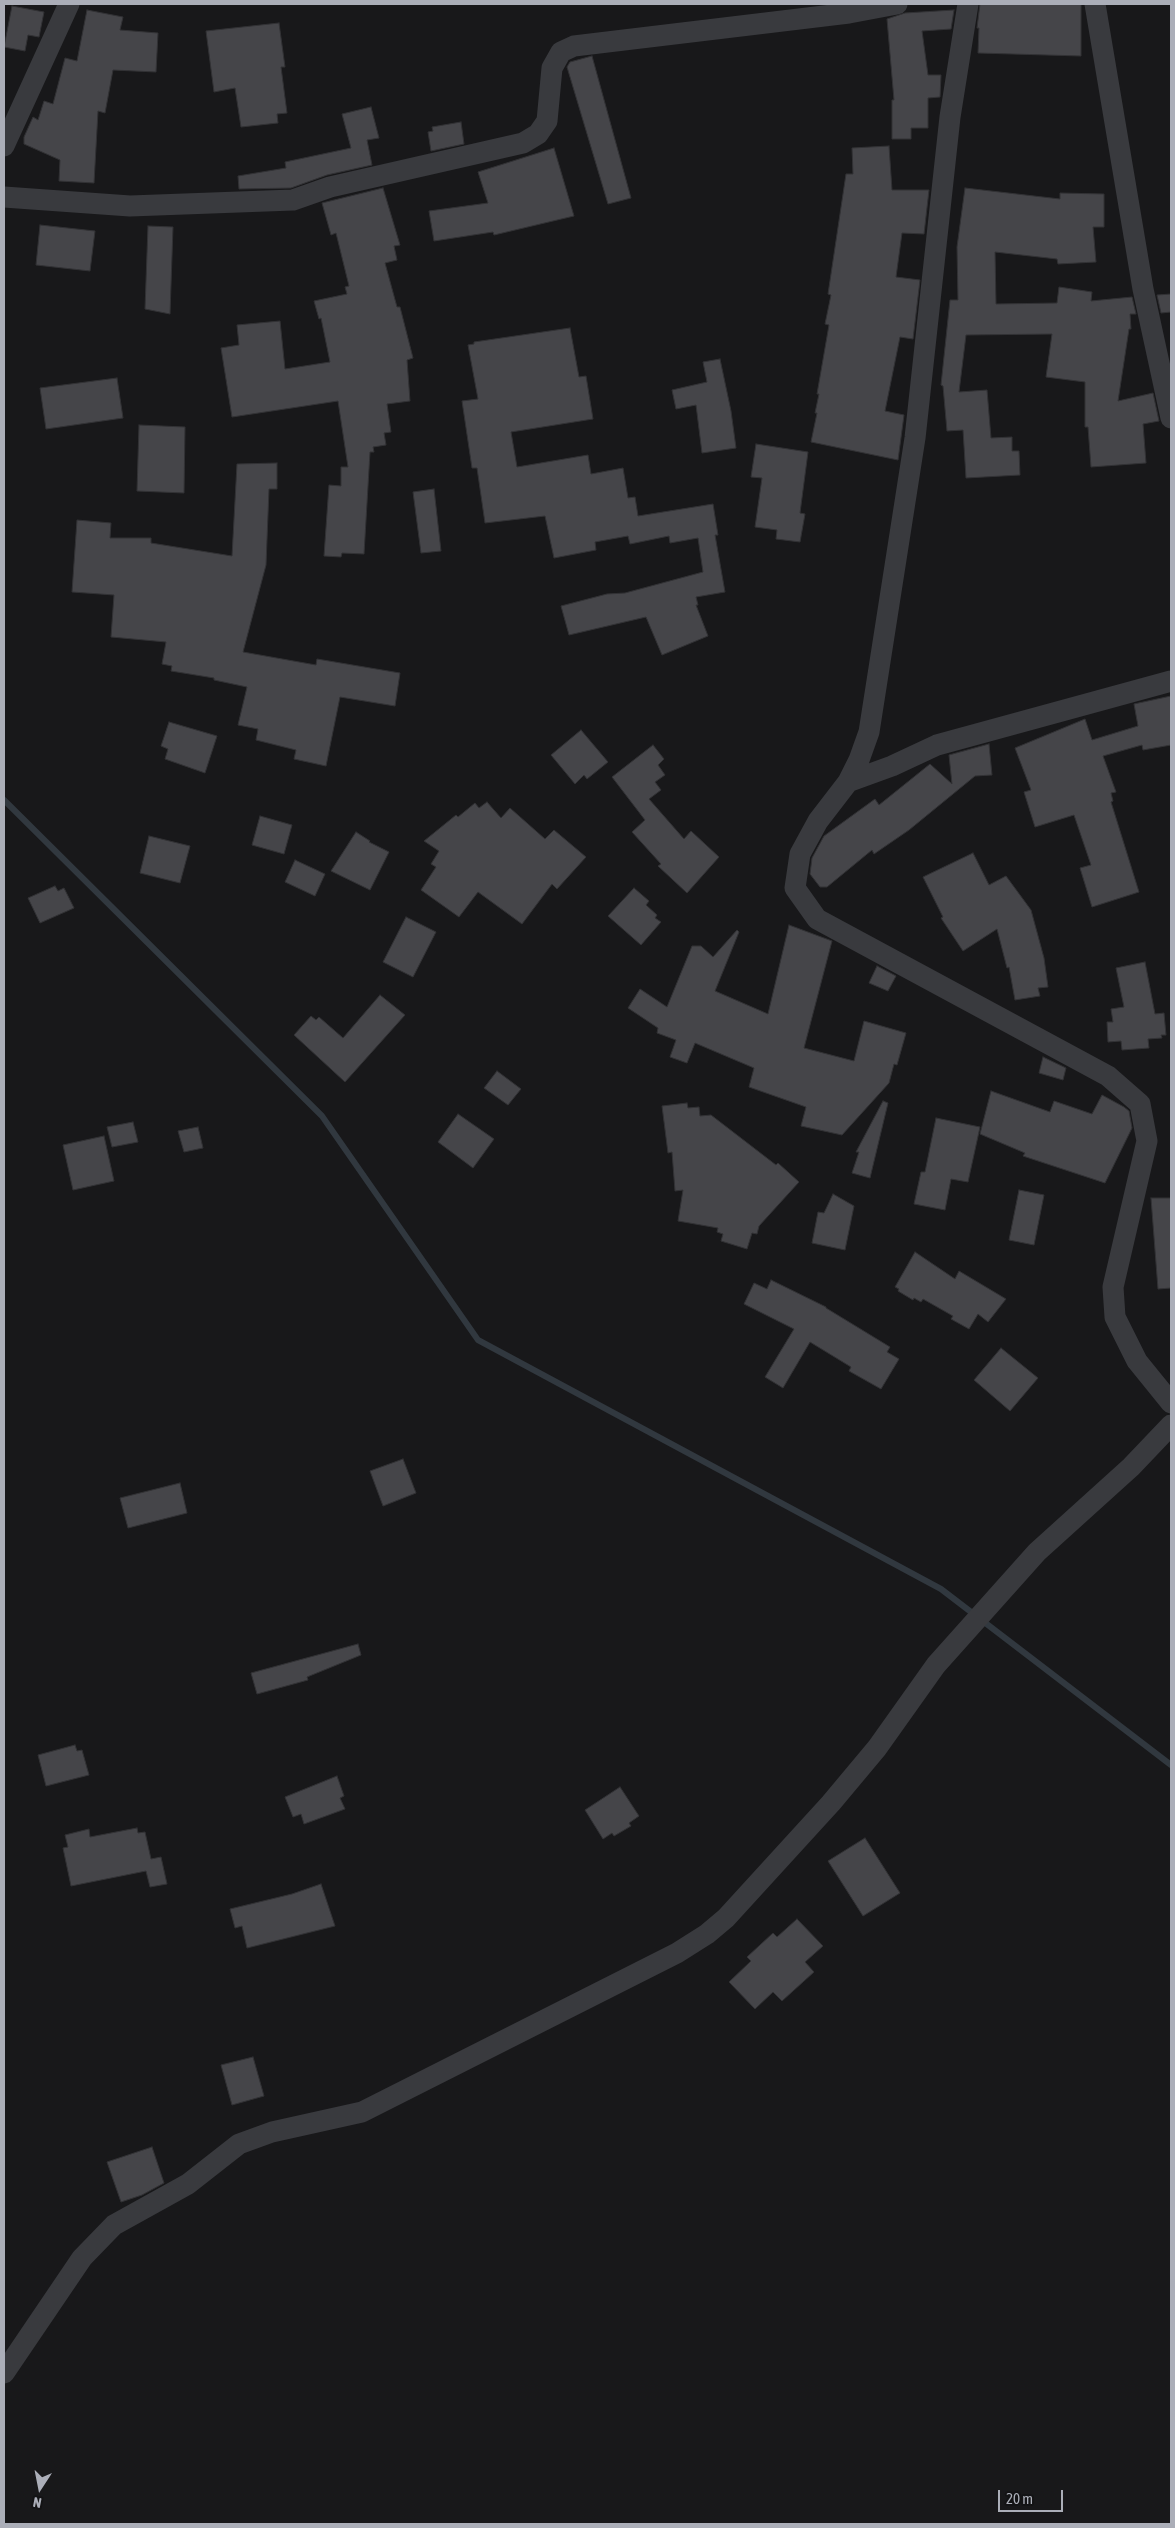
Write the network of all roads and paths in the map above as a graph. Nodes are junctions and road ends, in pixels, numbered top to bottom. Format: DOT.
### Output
graph roads {
  1 [pos="69,4"];
  2 [pos="897,4"];
  3 [pos="968,4"];
  4 [pos="1095,4"];
  5 [pos="4,146"];
  6 [pos="4,197"];
  7 [pos="1171,418"];
  8 [pos="1171,681"];
  9 [pos="848,782"];
  10 [pos="1171,1403"];
  11 [pos="1171,1425"];
  12 [pos="4,2373"];
  1 -- 5 [label="street"];
  2 -- 6 [label="street"];
  3 -- 9 [label="street"];
  4 -- 7 [label="street"];
  8 -- 9 [label="street"];
  9 -- 10 [label="street"];
  11 -- 12 [label="street"];
}
